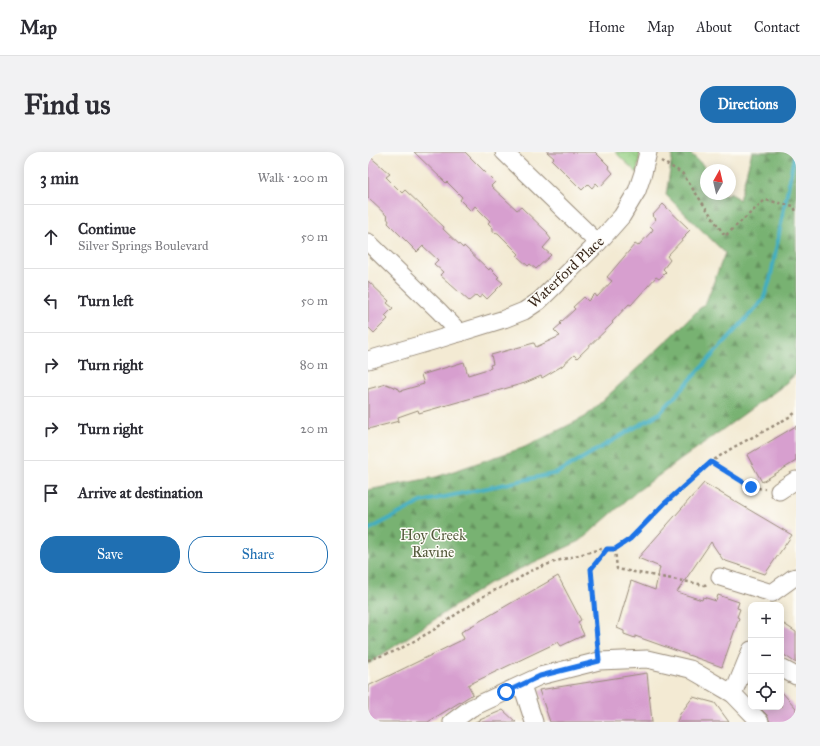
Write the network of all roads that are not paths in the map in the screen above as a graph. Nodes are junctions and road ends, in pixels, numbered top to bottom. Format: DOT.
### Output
graph roads {
  1 [pos="504,152"];
  2 [pos="648,153"];
  3 [pos="368,242"];
  4 [pos="598,243"];
  5 [pos="460,333"];
  6 [pos="368,360"];
  7 [pos="796,480"];
  8 [pos="779,491"];
  9 [pos="720,577"];
  10 [pos="796,577"];
  11 [pos="770,599"];
  12 [pos="748,658"];
  13 [pos="784,670"];
  14 [pos="796,676"];
  15 [pos="522,685"];
  16 [pos="733,694"];
  17 [pos="452,722"];
  18 [pos="534,722"];
  19 [pos="760,722"];
  1 -- 4 [label="street"];
  2 -- 4 [label="street, Waterford Place"];
  3 -- 5 [label="street"];
  4 -- 5 [label="street, Waterford Place"];
  5 -- 6 [label="street, Waterford Place"];
  7 -- 8 [label="street"];
  9 -- 11 [label="street"];
  10 -- 11 [label="street"];
  12 -- 16 [label="street"];
  13 -- 14 [label="street"];
  15 -- 16 [label="street"];
  15 -- 17 [label="street"];
  15 -- 18 [label="street"];
  16 -- 19 [label="street"];
}
